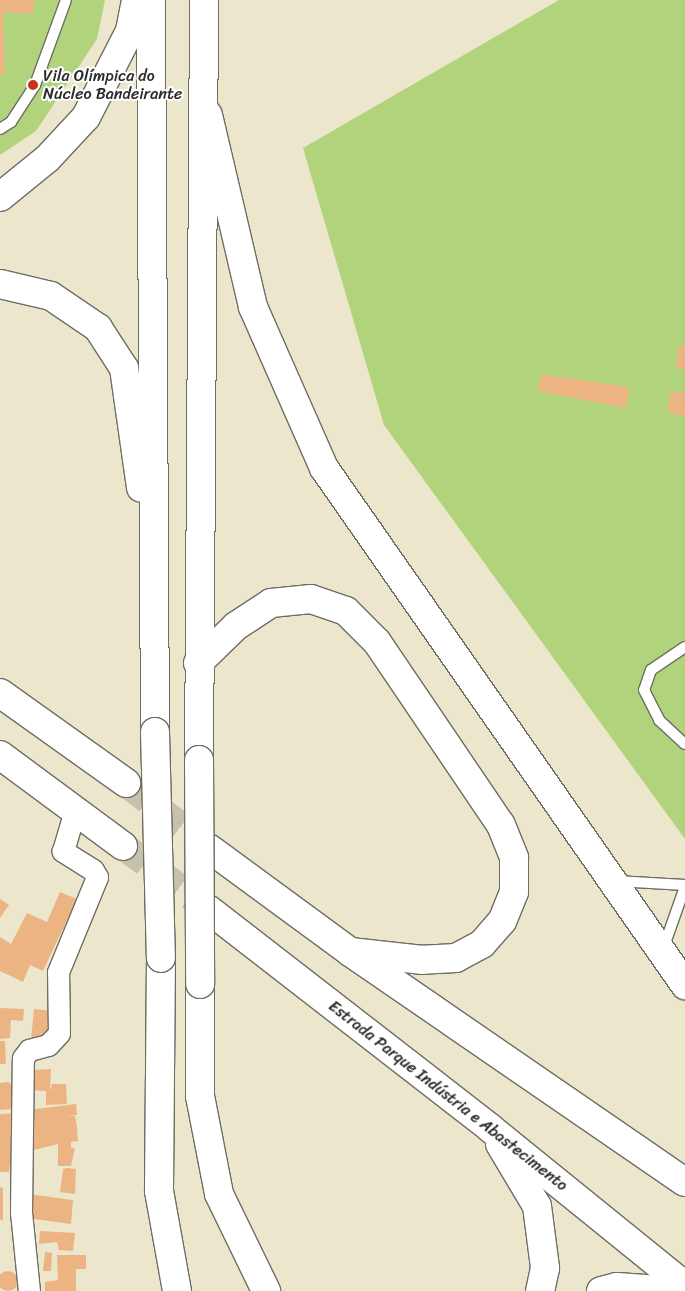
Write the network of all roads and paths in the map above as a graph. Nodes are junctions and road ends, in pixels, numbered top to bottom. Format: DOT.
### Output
graph roads {
  1 [pos="66,0"];
  2 [pos="136,0"];
  3 [pos="151,0"];
  4 [pos="204,0"];
  5 [pos="203,97"];
  6 [pos="0,129"];
  7 [pos="0,197"];
  8 [pos="0,284"];
  9 [pos="156,584"];
  10 [pos="685,647"];
  11 [pos="198,663"];
  12 [pos="0,693"];
  13 [pos="685,744"];
  14 [pos="0,755"];
  15 [pos="126,783"];
  16 [pos="74,810"];
  17 [pos="123,846"];
  18 [pos="210,849"];
  19 [pos="612,881"];
  20 [pos="685,886"];
  21 [pos="208,909"];
  22 [pos="350,952"];
  23 [pos="662,954"];
  24 [pos="685,985"];
  25 [pos="490,1128"];
  26 [pos="685,1182"];
  27 [pos="685,1286"];
  28 [pos="30,1291"];
  29 [pos="177,1291"];
  30 [pos="266,1291"];
  31 [pos="540,1291"];
  32 [pos="601,1291"];
  33 [pos="674,1291"];
  1 -- 6 [label="lane"];
  2 -- 7 [label="main road"];
  3 -- 9 [label="main road"];
  4 -- 5 [label="main road"];
  5 -- 11 [label="main road"];
  5 -- 19 [label="main road"];
  8 -- 9 [label="main road"];
  9 -- 29 [label="main road, bridge"];
  10 -- 13 [label="lane"];
  11 -- 22 [label="main road"];
  11 -- 30 [label="main road, bridge"];
  12 -- 15 [label="main road"];
  14 -- 16 [label="main road"];
  16 -- 17 [label="main road"];
  16 -- 28 [label="street"];
  18 -- 22 [label="main road"];
  19 -- 20 [label="lane"];
  19 -- 23 [label="main road"];
  20 -- 23 [label="lane"];
  21 -- 25 [label="main road, Estrada Parque Indústria e Abastecimento"];
  22 -- 26 [label="main road"];
  23 -- 24 [label="main road"];
  25 -- 27 [label="main road, Estrada Parque Indústria e Abastecimento"];
  25 -- 31 [label="main road"];
  32 -- 33 [label="main road"];
}
